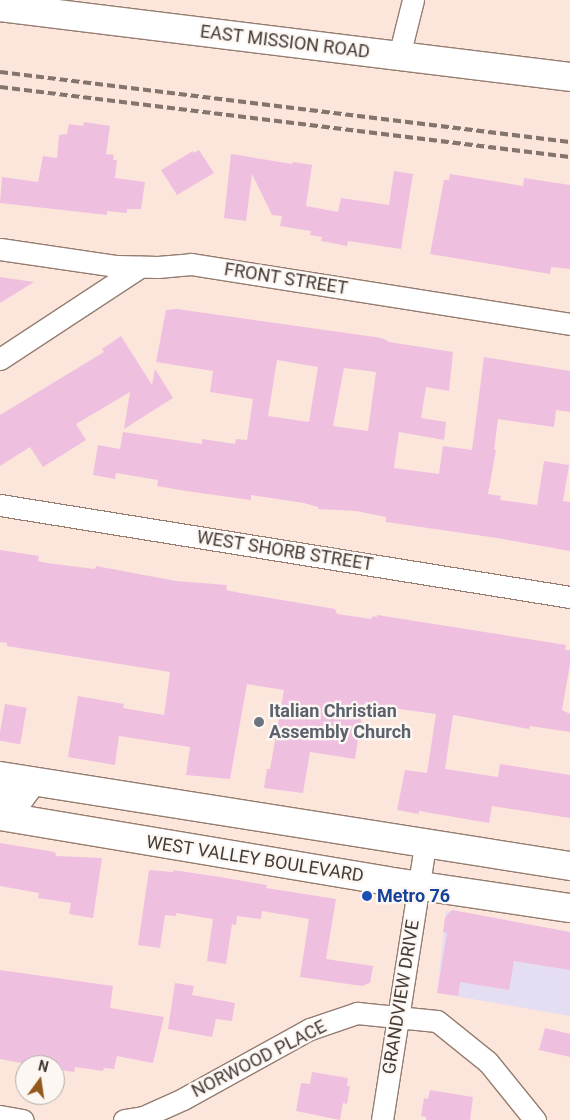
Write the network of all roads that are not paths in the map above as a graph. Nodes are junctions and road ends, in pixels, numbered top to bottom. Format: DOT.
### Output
graph roads {
  1 [pos="413,0"];
  2 [pos="0,7"];
  3 [pos="399,56"];
  4 [pos="570,76"];
  5 [pos="0,250"];
  6 [pos="140,267"];
  7 [pos="570,324"];
  8 [pos="0,359"];
  9 [pos="0,504"];
  10 [pos="570,597"];
  11 [pos="0,776"];
  12 [pos="32,781"];
  13 [pos="0,796"];
  14 [pos="0,816"];
  15 [pos="425,844"];
  16 [pos="570,866"];
  17 [pos="419,886"];
  18 [pos="570,908"];
  19 [pos="398,1017"];
  20 [pos="0,1116"];
  21 [pos="23,1120"];
  22 [pos="124,1120"];
  23 [pos="382,1120"];
  24 [pos="536,1120"];
  1 -- 3 [label="street"];
  2 -- 3 [label="main road, EAST MISSION ROAD"];
  3 -- 4 [label="main road, EAST MISSION ROAD"];
  5 -- 6 [label="street, FRONT STREET"];
  6 -- 7 [label="street, FRONT STREET"];
  6 -- 8 [label="street"];
  9 -- 10 [label="street, WEST SHORB STREET"];
  11 -- 12 [label="main road"];
  12 -- 13 [label="main road"];
  12 -- 15 [label="main road"];
  14 -- 17 [label="main road, WEST VALLEY BOULEVARD"];
  15 -- 16 [label="main road"];
  15 -- 17 [label="street, GRANDVIEW DRIVE"];
  17 -- 18 [label="main road, WEST VALLEY BOULEVARD"];
  17 -- 19 [label="street, GRANDVIEW DRIVE"];
  19 -- 22 [label="street, NORWOOD PLACE"];
  19 -- 23 [label="street, GRANDVIEW DRIVE"];
  19 -- 24 [label="street, NORWOOD PLACE"];
  20 -- 21 [label="street"];
}
